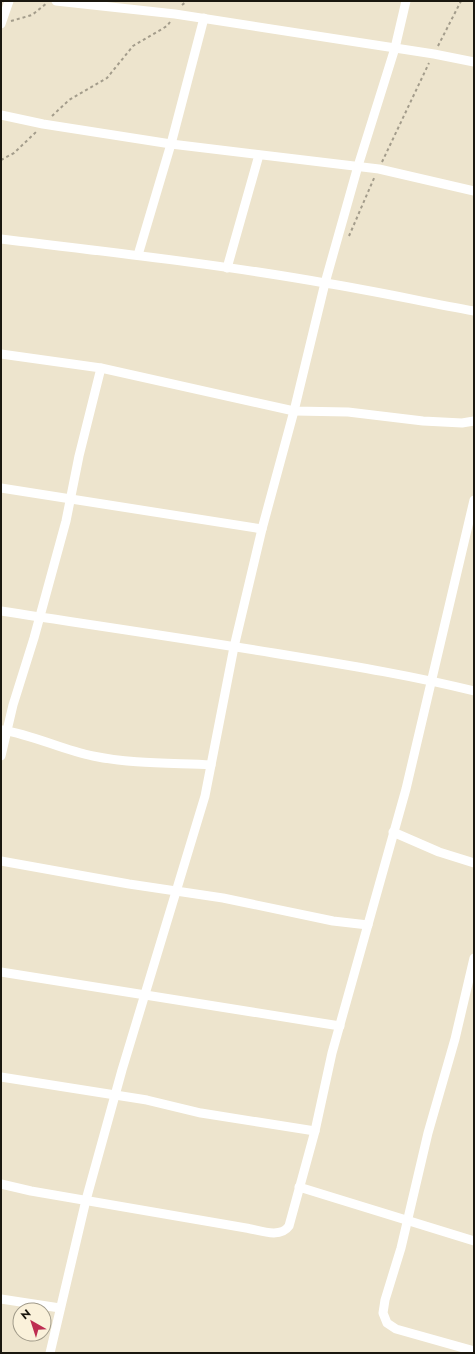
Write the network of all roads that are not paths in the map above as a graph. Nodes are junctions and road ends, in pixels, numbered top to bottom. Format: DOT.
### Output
graph roads {
  1 [pos="9,1"];
  2 [pos="56,1"];
  3 [pos="406,1"];
  4 [pos="204,18"];
  5 [pos="4,23"];
  6 [pos="395,48"];
  7 [pos="474,62"];
  8 [pos="1,115"];
  9 [pos="171,144"];
  10 [pos="258,155"];
  11 [pos="358,166"];
  12 [pos="474,191"];
  13 [pos="1,240"];
  14 [pos="138,255"];
  15 [pos="227,268"];
  16 [pos="325,283"];
  17 [pos="474,312"];
  18 [pos="1,354"];
  19 [pos="101,368"];
  20 [pos="294,411"];
  21 [pos="474,421"];
  22 [pos="1,488"];
  23 [pos="70,499"];
  24 [pos="474,500"];
  25 [pos="262,529"];
  26 [pos="1,611"];
  27 [pos="40,617"];
  28 [pos="234,647"];
  29 [pos="432,681"];
  30 [pos="474,691"];
  31 [pos="4,730"];
  32 [pos="1,756"];
  33 [pos="211,765"];
  34 [pos="393,832"];
  35 [pos="1,861"];
  36 [pos="474,863"];
  37 [pos="176,890"];
  38 [pos="368,925"];
  39 [pos="474,958"];
  40 [pos="1,972"];
  41 [pos="146,994"];
  42 [pos="340,1026"];
  43 [pos="1,1077"];
  44 [pos="116,1096"];
  45 [pos="314,1131"];
  46 [pos="1,1184"];
  47 [pos="299,1187"];
  48 [pos="86,1200"];
  49 [pos="407,1221"];
  50 [pos="474,1241"];
  51 [pos="1,1299"];
  52 [pos="60,1308"];
  53 [pos="474,1351"];
  54 [pos="50,1353"];
  1 -- 5 [label="street"];
  2 -- 4 [label="street"];
  3 -- 6 [label="street"];
  4 -- 6 [label="street"];
  4 -- 9 [label="street"];
  6 -- 7 [label="street"];
  6 -- 11 [label="street"];
  8 -- 9 [label="street"];
  9 -- 10 [label="street"];
  9 -- 14 [label="street"];
  10 -- 11 [label="street"];
  10 -- 15 [label="street"];
  11 -- 12 [label="street"];
  11 -- 16 [label="street"];
  13 -- 14 [label="street"];
  14 -- 15 [label="street"];
  15 -- 16 [label="street"];
  16 -- 17 [label="street"];
  16 -- 20 [label="street"];
  18 -- 19 [label="street"];
  19 -- 20 [label="street"];
  19 -- 23 [label="street"];
  20 -- 21 [label="street"];
  20 -- 25 [label="street"];
  22 -- 23 [label="street"];
  23 -- 25 [label="street"];
  23 -- 27 [label="street"];
  24 -- 29 [label="street"];
  25 -- 28 [label="street"];
  26 -- 27 [label="street"];
  27 -- 28 [label="street"];
  27 -- 31 [label="street"];
  28 -- 29 [label="street"];
  28 -- 33 [label="street"];
  29 -- 30 [label="street"];
  29 -- 34 [label="street"];
  31 -- 32 [label="street"];
  31 -- 33 [label="street"];
  33 -- 37 [label="street"];
  34 -- 36 [label="street"];
  34 -- 38 [label="street"];
  35 -- 37 [label="street"];
  37 -- 38 [label="street"];
  37 -- 41 [label="street"];
  38 -- 42 [label="street"];
  39 -- 49 [label="street"];
  40 -- 41 [label="street"];
  41 -- 42 [label="street"];
  41 -- 44 [label="street"];
  42 -- 45 [label="street"];
  43 -- 44 [label="street"];
  44 -- 45 [label="street"];
  44 -- 48 [label="street"];
  45 -- 47 [label="street"];
  46 -- 48 [label="street"];
  47 -- 48 [label="street"];
  47 -- 49 [label="street"];
  48 -- 52 [label="street"];
  49 -- 50 [label="street"];
  49 -- 53 [label="street"];
  51 -- 52 [label="street"];
  52 -- 54 [label="street"];
}
